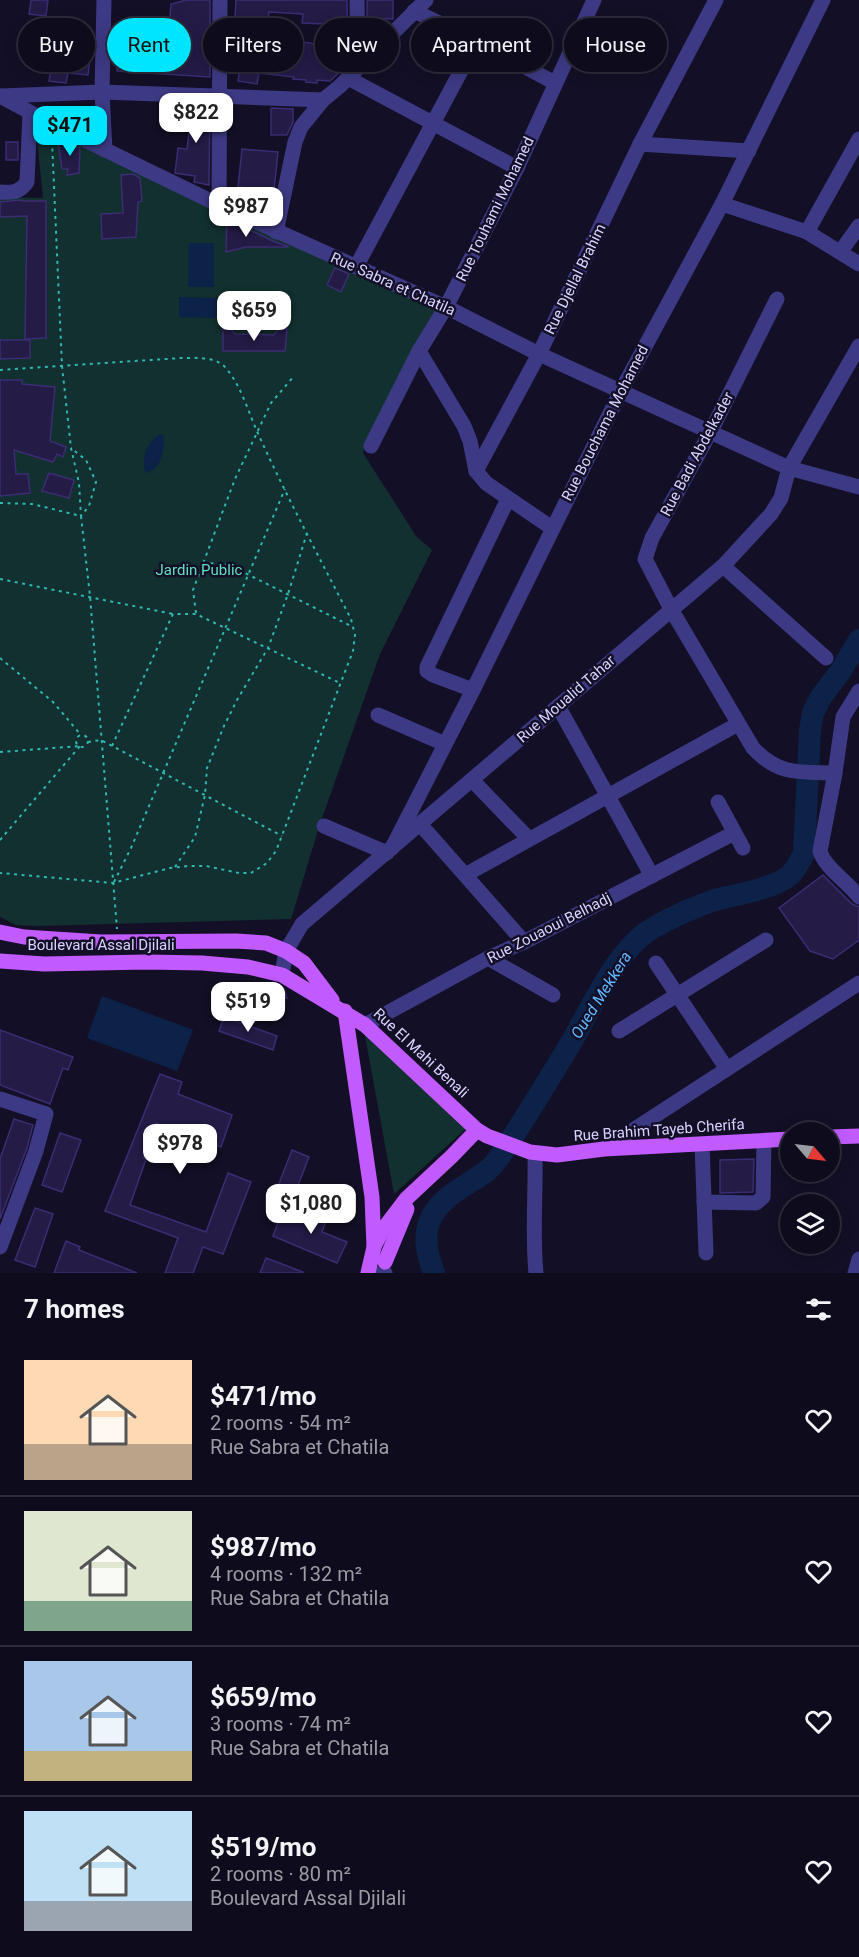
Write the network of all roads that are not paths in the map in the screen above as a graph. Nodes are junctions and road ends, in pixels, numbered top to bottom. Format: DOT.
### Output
graph roads {
  1 [pos="104,0"];
  2 [pos="220,0"];
  3 [pos="357,0"];
  4 [pos="426,0"];
  5 [pos="594,0"];
  6 [pos="716,0"];
  7 [pos="823,0"];
  8 [pos="414,11"];
  9 [pos="356,18"];
  10 [pos="429,18"];
  11 [pos="399,26"];
  12 [pos="353,72"];
  13 [pos="461,72"];
  14 [pos="535,72"];
  15 [pos="555,83"];
  16 [pos="102,92"];
  17 [pos="219,95"];
  18 [pos="0,96"];
  19 [pos="323,100"];
  20 [pos="30,113"];
  21 [pos="433,124"];
  22 [pos="859,139"];
  23 [pos="640,144"];
  24 [pos="105,150"];
  25 [pos="749,151"];
  26 [pos="517,168"];
  27 [pos="0,192"];
  28 [pos="722,204"];
  29 [pos="219,205"];
  30 [pos="859,226"];
  31 [pos="276,232"];
  32 [pos="807,232"];
  33 [pos="841,251"];
  34 [pos="859,264"];
  35 [pos="356,267"];
  36 [pos="777,298"];
  37 [pos="446,307"];
  38 [pos="859,346"];
  39 [pos="419,351"];
  40 [pos="539,354"];
  41 [pos="621,391"];
  42 [pos="711,431"];
  43 [pos="371,446"];
  44 [pos="789,468"];
  45 [pos="476,471"];
  46 [pos="859,487"];
  47 [pos="508,499"];
  48 [pos="552,528"];
  49 [pos="723,566"];
  50 [pos="671,609"];
  51 [pos="826,658"];
  52 [pos="473,690"];
  53 [pos="859,691"];
  54 [pos="558,706"];
  55 [pos="853,711"];
  56 [pos="378,715"];
  57 [pos="738,724"];
  58 [pos="445,744"];
  59 [pos="830,772"];
  60 [pos="472,780"];
  61 [pos="609,795"];
  62 [pos="718,802"];
  63 [pos="420,824"];
  64 [pos="324,826"];
  65 [pos="734,833"];
  66 [pos="529,839"];
  67 [pos="743,848"];
  68 [pos="389,850"];
  69 [pos="465,875"];
  70 [pos="652,876"];
  71 [pos="857,888"];
  72 [pos="0,932"];
  73 [pos="766,940"];
  74 [pos="118,941"];
  75 [pos="188,942"];
  76 [pos="524,942"];
  77 [pos="286,951"];
  78 [pos="488,958"];
  79 [pos="0,961"];
  80 [pos="118,963"];
  81 [pos="656,963"];
  82 [pos="194,964"];
  83 [pos="282,975"];
  84 [pos="859,983"];
  85 [pos="677,994"];
  86 [pos="553,995"];
  87 [pos="341,1009"];
  88 [pos="365,1025"];
  89 [pos="618,1031"];
  90 [pos="727,1069"];
  91 [pos="0,1099"];
  92 [pos="482,1133"];
  93 [pos="859,1136"];
  94 [pos="840,1137"];
  95 [pos="780,1139"];
  96 [pos="764,1140"];
  97 [pos="702,1144"];
  98 [pos="604,1149"];
  99 [pos="533,1153"];
  100 [pos="416,1189"];
  101 [pos="372,1197"];
  102 [pos="704,1202"];
  103 [pos="384,1228"];
  104 [pos="0,1247"];
  105 [pos="374,1247"];
  106 [pos="705,1253"];
  107 [pos="859,1259"];
  108 [pos="381,1271"];
  109 [pos="536,1273"];
  110 [pos="855,1273"];
  1 -- 16 [label="street"];
  2 -- 17 [label="street"];
  3 -- 9 [label="street"];
  4 -- 8 [label="street"];
  5 -- 15 [label="street, Rue Touhami Mohamed"];
  6 -- 23 [label="street, Rue Djellal Brahim"];
  7 -- 25 [label="street, Rue Bouchama Mohamed"];
  8 -- 10 [label="street"];
  8 -- 11 [label="street"];
  12 -- 19 [label="street"];
  12 -- 21 [label="street"];
  13 -- 21 [label="street"];
  14 -- 15 [label="street"];
  15 -- 26 [label="street, Rue Touhami Mohamed"];
  16 -- 17 [label="street"];
  16 -- 18 [label="street"];
  16 -- 24 [label="street"];
  17 -- 19 [label="street"];
  17 -- 29 [label="street"];
  18 -- 20 [label="street, Rue Sabra et Chatila"];
  19 -- 31 [label="street"];
  20 -- 24 [label="street, Rue Sabra et Chatila"];
  20 -- 27 [label="street"];
  21 -- 26 [label="street"];
  21 -- 35 [label="street"];
  22 -- 32 [label="street"];
  23 -- 25 [label="street"];
  23 -- 40 [label="street, Rue Djellal Brahim"];
  24 -- 29 [label="street, Rue Sabra et Chatila"];
  25 -- 28 [label="street, Rue Bouchama Mohamed"];
  26 -- 37 [label="street, Rue Touhami Mohamed"];
  28 -- 32 [label="street"];
  28 -- 41 [label="street, Rue Bouchama Mohamed"];
  29 -- 31 [label="street, Rue Sabra et Chatila"];
  30 -- 33 [label="street"];
  31 -- 35 [label="street, Rue Sabra et Chatila"];
  32 -- 33 [label="street"];
  33 -- 34 [label="street"];
  35 -- 37 [label="street, Rue Sabra et Chatila"];
  36 -- 42 [label="street, Rue Badi Abdelkader"];
  37 -- 39 [label="street, Rue Touhami Mohamed"];
  37 -- 40 [label="street, Rue Sabra et Chatila"];
  38 -- 44 [label="street, Rue Moualid Tahar"];
  39 -- 43 [label="street, Rue Touhami Mohamed"];
  39 -- 45 [label="street"];
  40 -- 41 [label="street, Rue Sabra et Chatila"];
  40 -- 45 [label="street, Rue Djellal Brahim"];
  41 -- 42 [label="street, Rue Sabra et Chatila"];
  41 -- 48 [label="street, Rue Bouchama Mohamed"];
  42 -- 44 [label="street, Rue Sabra et Chatila"];
  42 -- 50 [label="street, Rue Badi Abdelkader"];
  44 -- 46 [label="street, Rue Sabra et Chatila"];
  44 -- 49 [label="street, Rue Moualid Tahar"];
  45 -- 47 [label="street"];
  47 -- 48 [label="street"];
  47 -- 52 [label="street"];
  48 -- 52 [label="street, Rue Bouchama Mohamed"];
  49 -- 50 [label="street, Rue Moualid Tahar"];
  49 -- 51 [label="street"];
  50 -- 54 [label="street, Rue Moualid Tahar"];
  50 -- 57 [label="street"];
  52 -- 58 [label="street, Rue Bouchama Mohamed"];
  53 -- 55 [label="street"];
  54 -- 60 [label="street, Rue Moualid Tahar"];
  54 -- 61 [label="street"];
  55 -- 59 [label="street"];
  56 -- 58 [label="street"];
  57 -- 59 [label="street"];
  57 -- 61 [label="street"];
  58 -- 68 [label="street, Rue Bouchama Mohamed"];
  59 -- 71 [label="street"];
  60 -- 63 [label="street, Rue Moualid Tahar"];
  60 -- 66 [label="street"];
  61 -- 66 [label="street"];
  61 -- 70 [label="street"];
  62 -- 65 [label="street"];
  63 -- 68 [label="street, Rue Moualid Tahar"];
  63 -- 69 [label="street"];
  64 -- 68 [label="street"];
  65 -- 67 [label="street"];
  65 -- 70 [label="street, Rue Zouaoui Belhadj"];
  66 -- 69 [label="street"];
  68 -- 77 [label="street, Rue Moualid Tahar"];
  69 -- 76 [label="street"];
  70 -- 76 [label="street, Rue Zouaoui Belhadj"];
  72 -- 74 [label="main road"];
  73 -- 85 [label="street"];
  74 -- 75 [label="main road"];
  74 -- 80 [label="main road"];
  75 -- 77 [label="main road"];
  75 -- 82 [label="main road"];
  76 -- 78 [label="street, Rue Zouaoui Belhadj"];
  77 -- 83 [label="street"];
  77 -- 87 [label="main road"];
  78 -- 86 [label="street"];
  78 -- 88 [label="street, Rue Zouaoui Belhadj"];
  79 -- 80 [label="main road, Boulevard Assal Djilali"];
  80 -- 82 [label="main road, Boulevard Assal Djilali"];
  81 -- 85 [label="street"];
  82 -- 83 [label="main road, Boulevard Assal Djilali"];
  83 -- 87 [label="main road, Boulevard Assal Djilali"];
  84 -- 90 [label="street"];
  85 -- 89 [label="street"];
  85 -- 90 [label="street"];
  87 -- 88 [label="main road, Rue El Mahi Benali"];
  87 -- 101 [label="main road"];
  88 -- 92 [label="main road, Rue El Mahi Benali"];
  90 -- 98 [label="street"];
  91 -- 104 [label="street"];
  92 -- 99 [label="main road, Rue Brahim Tayeb Cherifa"];
  92 -- 100 [label="main road"];
  93 -- 94 [label="main road"];
  95 -- 96 [label="main road, Rue Brahim Tayeb Cherifa"];
  96 -- 97 [label="main road, Rue Brahim Tayeb Cherifa"];
  96 -- 102 [label="street"];
  97 -- 98 [label="main road, Rue Brahim Tayeb Cherifa"];
  97 -- 102 [label="street"];
  98 -- 99 [label="main road, Rue Brahim Tayeb Cherifa"];
  99 -- 109 [label="street"];
  100 -- 103 [label="main road"];
  100 -- 108 [label="main road"];
  101 -- 103 [label="main road"];
  101 -- 105 [label="main road"];
  102 -- 106 [label="street"];
  103 -- 105 [label="main road"];
  103 -- 108 [label="main road"];
  105 -- 108 [label="main road"];
  107 -- 110 [label="street"];
}
